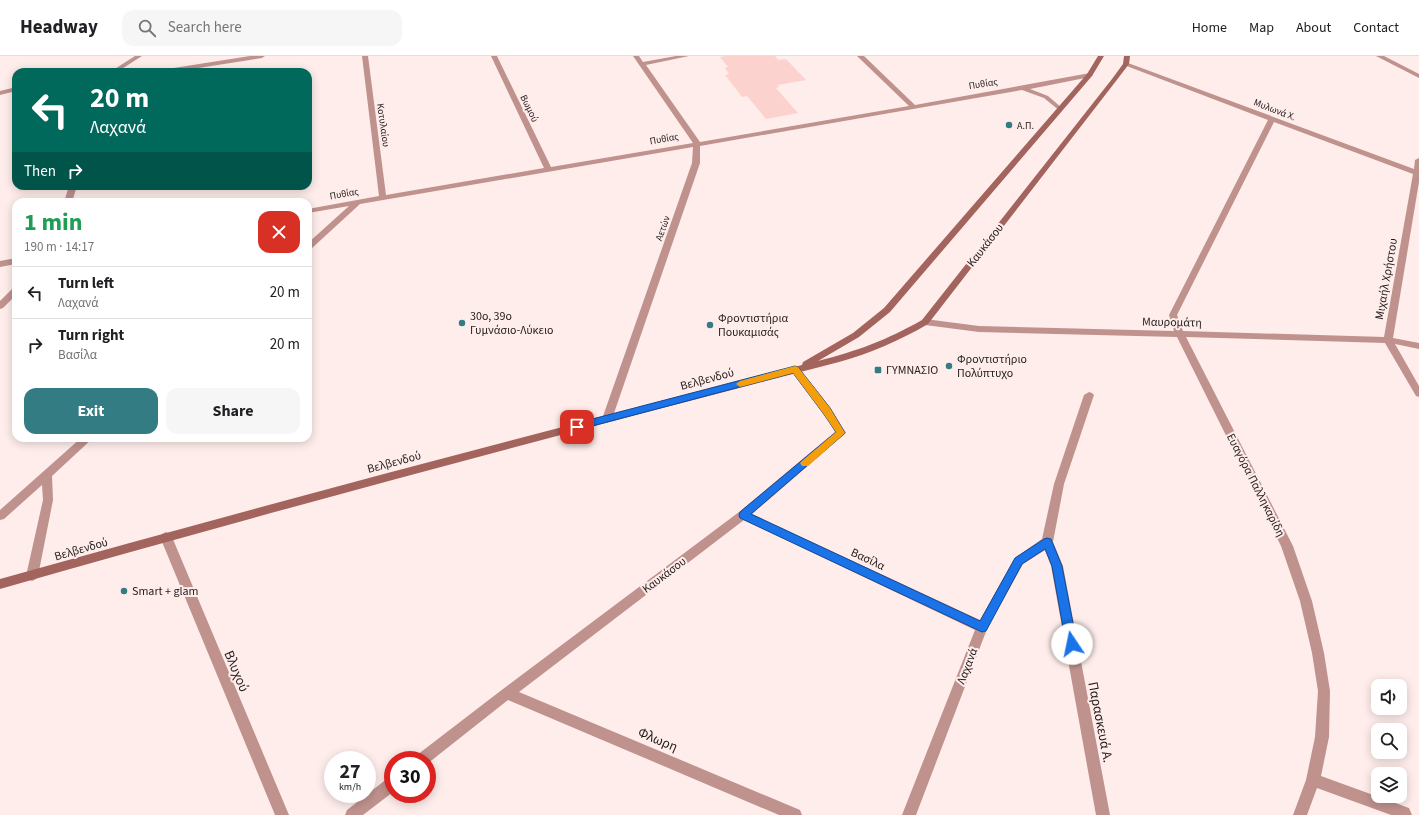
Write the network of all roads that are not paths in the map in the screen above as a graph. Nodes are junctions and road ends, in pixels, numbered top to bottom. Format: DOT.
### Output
graph roads {
  1 [pos="122,56"];
  2 [pos="139,56"];
  3 [pos="262,56"];
  4 [pos="365,56"];
  5 [pos="494,56"];
  6 [pos="636,56"];
  7 [pos="686,56"];
  8 [pos="860,56"];
  9 [pos="1127,56"];
  10 [pos="1379,56"];
  11 [pos="247,57"];
  12 [pos="1099,57"];
  13 [pos="642,64"];
  14 [pos="1126,64"];
  15 [pos="122,67"];
  16 [pos="184,68"];
  17 [pos="1090,74"];
  18 [pos="1419,76"];
  19 [pos="1023,88"];
  20 [pos="12,90"];
  21 [pos="0,93"];
  22 [pos="913,106"];
  23 [pos="1060,109"];
  24 [pos="1272,119"];
  25 [pos="697,143"];
  26 [pos="1419,160"];
  27 [pos="548,169"];
  28 [pos="1417,173"];
  29 [pos="383,198"];
  30 [pos="358,202"];
  31 [pos="312,210"];
  32 [pos="312,243"];
  33 [pos="12,262"];
  34 [pos="0,264"];
  35 [pos="12,294"];
  36 [pos="0,306"];
  37 [pos="925,322"];
  38 [pos="1180,334"];
  39 [pos="1388,340"];
  40 [pos="1419,346"];
  41 [pos="795,369"];
  42 [pos="1419,394"];
  43 [pos="1089,395"];
  44 [pos="607,419"];
  45 [pos="83,442"];
  46 [pos="47,474"];
  47 [pos="744,515"];
  48 [pos="0,516"];
  49 [pos="166,538"];
  50 [pos="1047,542"];
  51 [pos="32,576"];
  52 [pos="0,584"];
  53 [pos="982,627"];
  54 [pos="507,693"];
  55 [pos="433,751"];
  56 [pos="1313,780"];
  57 [pos="384,790"];
  58 [pos="282,815"];
  59 [pos="352,815"];
  60 [pos="796,815"];
  61 [pos="909,815"];
  62 [pos="1103,815"];
  63 [pos="1300,815"];
  64 [pos="1406,815"];
  1 -- 15 [label="street"];
  2 -- 15 [label="street"];
  3 -- 11 [label="street"];
  4 -- 29 [label="street, Κοτυλαίου"];
  5 -- 27 [label="street, Βωμού"];
  6 -- 13 [label="street"];
  7 -- 13 [label="street"];
  8 -- 22 [label="street"];
  9 -- 14 [label="street"];
  10 -- 18 [label="street"];
  11 -- 16 [label="street"];
  12 -- 17 [label="street"];
  13 -- 25 [label="street"];
  14 -- 24 [label="street, Μυλωνά Χ."];
  14 -- 37 [label="street, Καυκάσου"];
  17 -- 19 [label="street, Πυθίας"];
  17 -- 23 [label="street"];
  19 -- 22 [label="street, Πυθίας"];
  19 -- 23 [label="street"];
  20 -- 21 [label="street"];
  22 -- 25 [label="street, Πυθίας"];
  23 -- 41 [label="street"];
  24 -- 28 [label="street, Μυλωνά Χ."];
  24 -- 38 [label="street, Ευαγόρα Παλληκαρίδη"];
  25 -- 27 [label="street, Πυθίας"];
  25 -- 44 [label="street, Αετών"];
  26 -- 28 [label="street, Μιχαήλ Χρήστου"];
  27 -- 29 [label="street, Πυθίας"];
  28 -- 39 [label="street, Μιχαήλ Χρήστου"];
  29 -- 30 [label="street, Πυθίας"];
  30 -- 31 [label="street, Πυθίας"];
  30 -- 32 [label="street"];
  33 -- 34 [label="street"];
  35 -- 36 [label="street"];
  37 -- 38 [label="street, Μαυρομάτη"];
  37 -- 41 [label="street, Καυκάσου"];
  38 -- 39 [label="street, Μαυρομάτη"];
  38 -- 56 [label="street, Ευαγόρα Παλληκαρίδη"];
  39 -- 40 [label="street, Μαυρομάτη"];
  39 -- 42 [label="street"];
  41 -- 44 [label="street, Βελβενδού"];
  41 -- 47 [label="street, Καυκάσου"];
  43 -- 50 [label="street"];
  44 -- 49 [label="street, Βελβενδού"];
  45 -- 46 [label="street"];
  46 -- 48 [label="street"];
  46 -- 51 [label="street"];
  47 -- 53 [label="street, Βασίλα"];
  47 -- 54 [label="street, Καυκάσου"];
  49 -- 51 [label="street, Βελβενδού"];
  49 -- 58 [label="street, Βλυχού"];
  50 -- 53 [label="street, Λαχανά"];
  50 -- 62 [label="street, Παρασκευά Α."];
  51 -- 52 [label="street, Βελβενδού"];
  53 -- 61 [label="street, Λαχανά"];
  54 -- 55 [label="street, Καυκάσου"];
  54 -- 60 [label="street, Φλωρη"];
  56 -- 63 [label="street, Ευαγόρα Παλληκαρίδη"];
  56 -- 64 [label="street"];
  57 -- 59 [label="street"];
}
